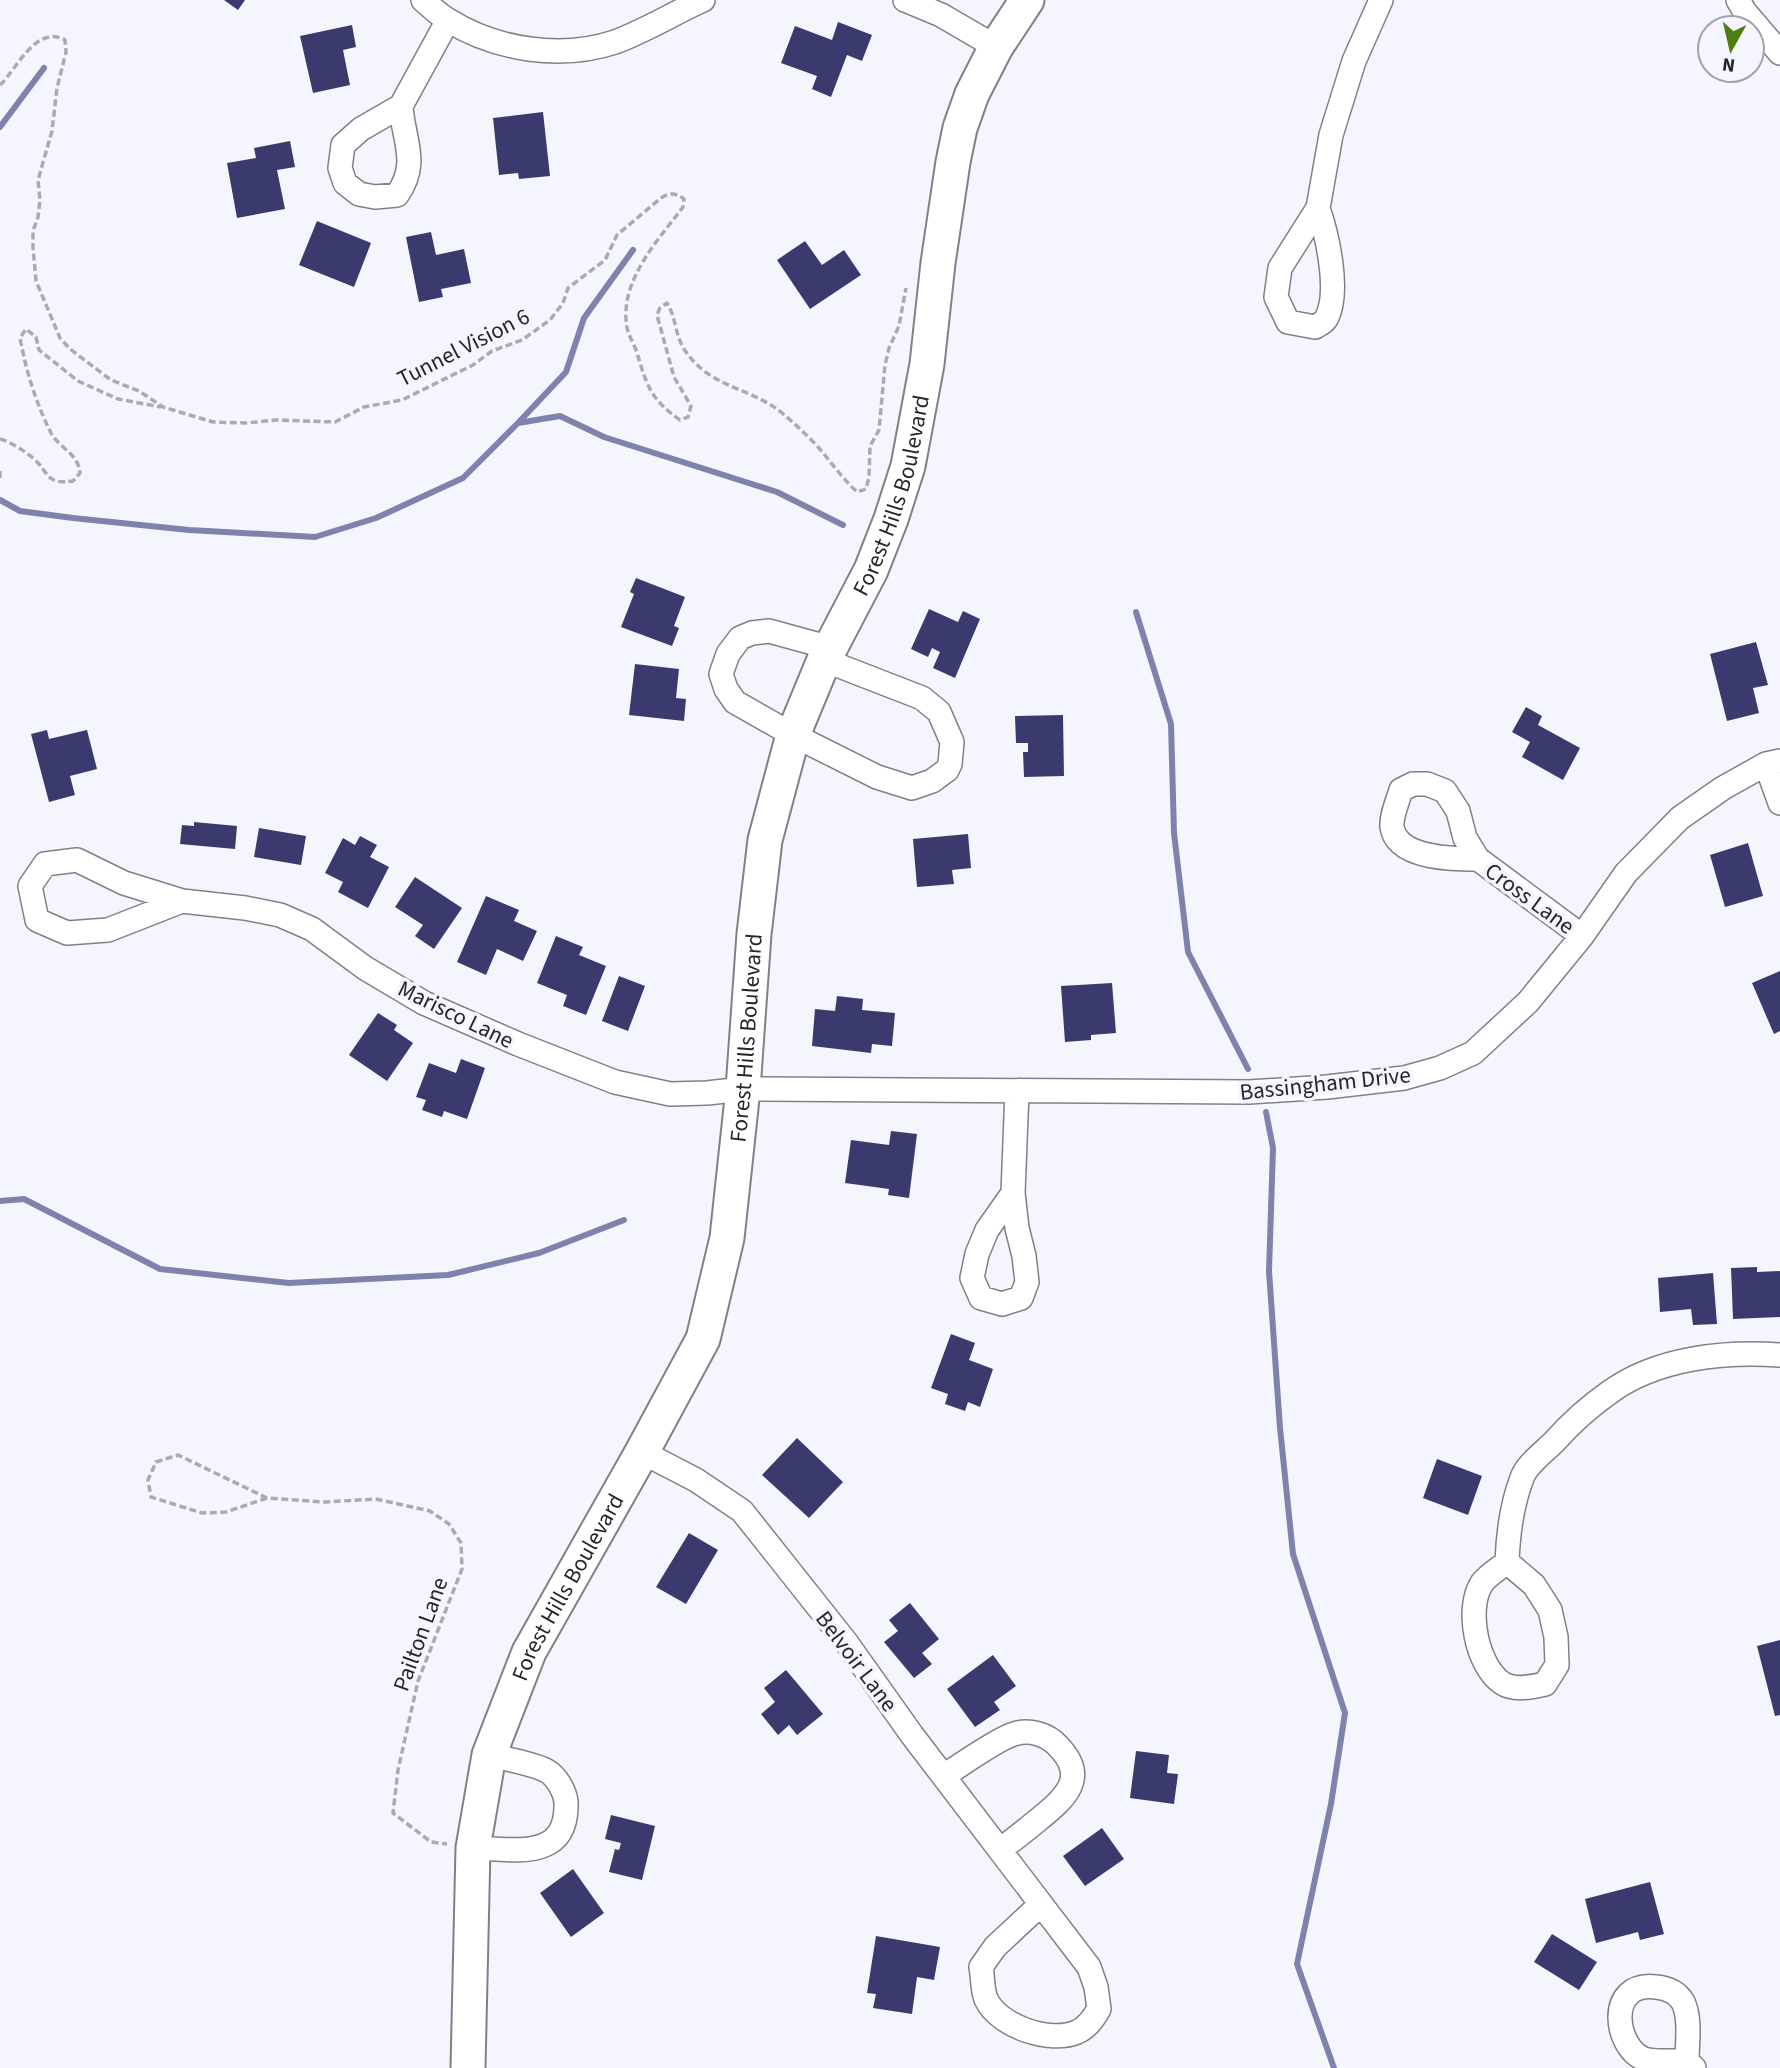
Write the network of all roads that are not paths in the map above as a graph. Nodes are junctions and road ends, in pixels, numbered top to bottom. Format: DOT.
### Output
graph roads {
  1 [pos="423,0"];
  2 [pos="703,0"];
  3 [pos="905,0"];
  4 [pos="1027,0"];
  5 [pos="1381,0"];
  6 [pos="1738,0"];
  7 [pos="448,20"];
  8 [pos="996,47"];
  9 [pos="1780,54"];
  10 [pos="401,106"];
  11 [pos="1318,208"];
  12 [pos="827,654"];
  13 [pos="793,735"];
  14 [pos="1773,763"];
  15 [pos="1780,803"];
  16 [pos="1478,859"];
  17 [pos="182,901"];
  18 [pos="1582,936"];
  19 [pos="743,1088"];
  20 [pos="1017,1091"];
  21 [pos="1013,1193"];
  22 [pos="1780,1355"];
  23 [pos="642,1452"];
  24 [pos="1507,1562"];
  25 [pos="489,1755"];
  26 [pos="944,1776"];
  27 [pos="473,1848"];
  28 [pos="1000,1850"];
  29 [pos="1041,1904"];
  30 [pos="468,2068"];
  1 -- 7 [label="street"];
  2 -- 7 [label="street"];
  3 -- 8 [label="street"];
  4 -- 8 [label="main road, Forest Hills Boulevard"];
  5 -- 11 [label="street"];
  6 -- 9 [label="street"];
  7 -- 10 [label="street"];
  8 -- 12 [label="main road, Forest Hills Boulevard"];
  12 -- 13 [label="main road, Forest Hills Boulevard"];
  12 -- 13 [label="street"];
  12 -- 13 [label="street"];
  13 -- 19 [label="main road, Forest Hills Boulevard"];
  14 -- 15 [label="street"];
  14 -- 18 [label="street, Bassingham Drive"];
  16 -- 18 [label="street, Cross Lane"];
  17 -- 17 [label="street, Marisco Lane"];
  17 -- 19 [label="street, Marisco Lane"];
  18 -- 20 [label="street, Bassingham Drive"];
  19 -- 20 [label="street, Bassingham Drive"];
  19 -- 23 [label="main road, Forest Hills Boulevard"];
  20 -- 21 [label="street"];
  22 -- 24 [label="street"];
  23 -- 25 [label="main road, Forest Hills Boulevard"];
  23 -- 26 [label="street, Belvoir Lane"];
  24 -- 24 [label="street"];
  25 -- 27 [label="main road, Forest Hills Boulevard"];
  25 -- 27 [label="street"];
  26 -- 28 [label="street, Belvoir Lane"];
  26 -- 28 [label="street"];
  27 -- 30 [label="main road, Forest Hills Boulevard"];
  28 -- 29 [label="street, Belvoir Lane"];
  29 -- 29 [label="street, Belvoir Lane"];
}
